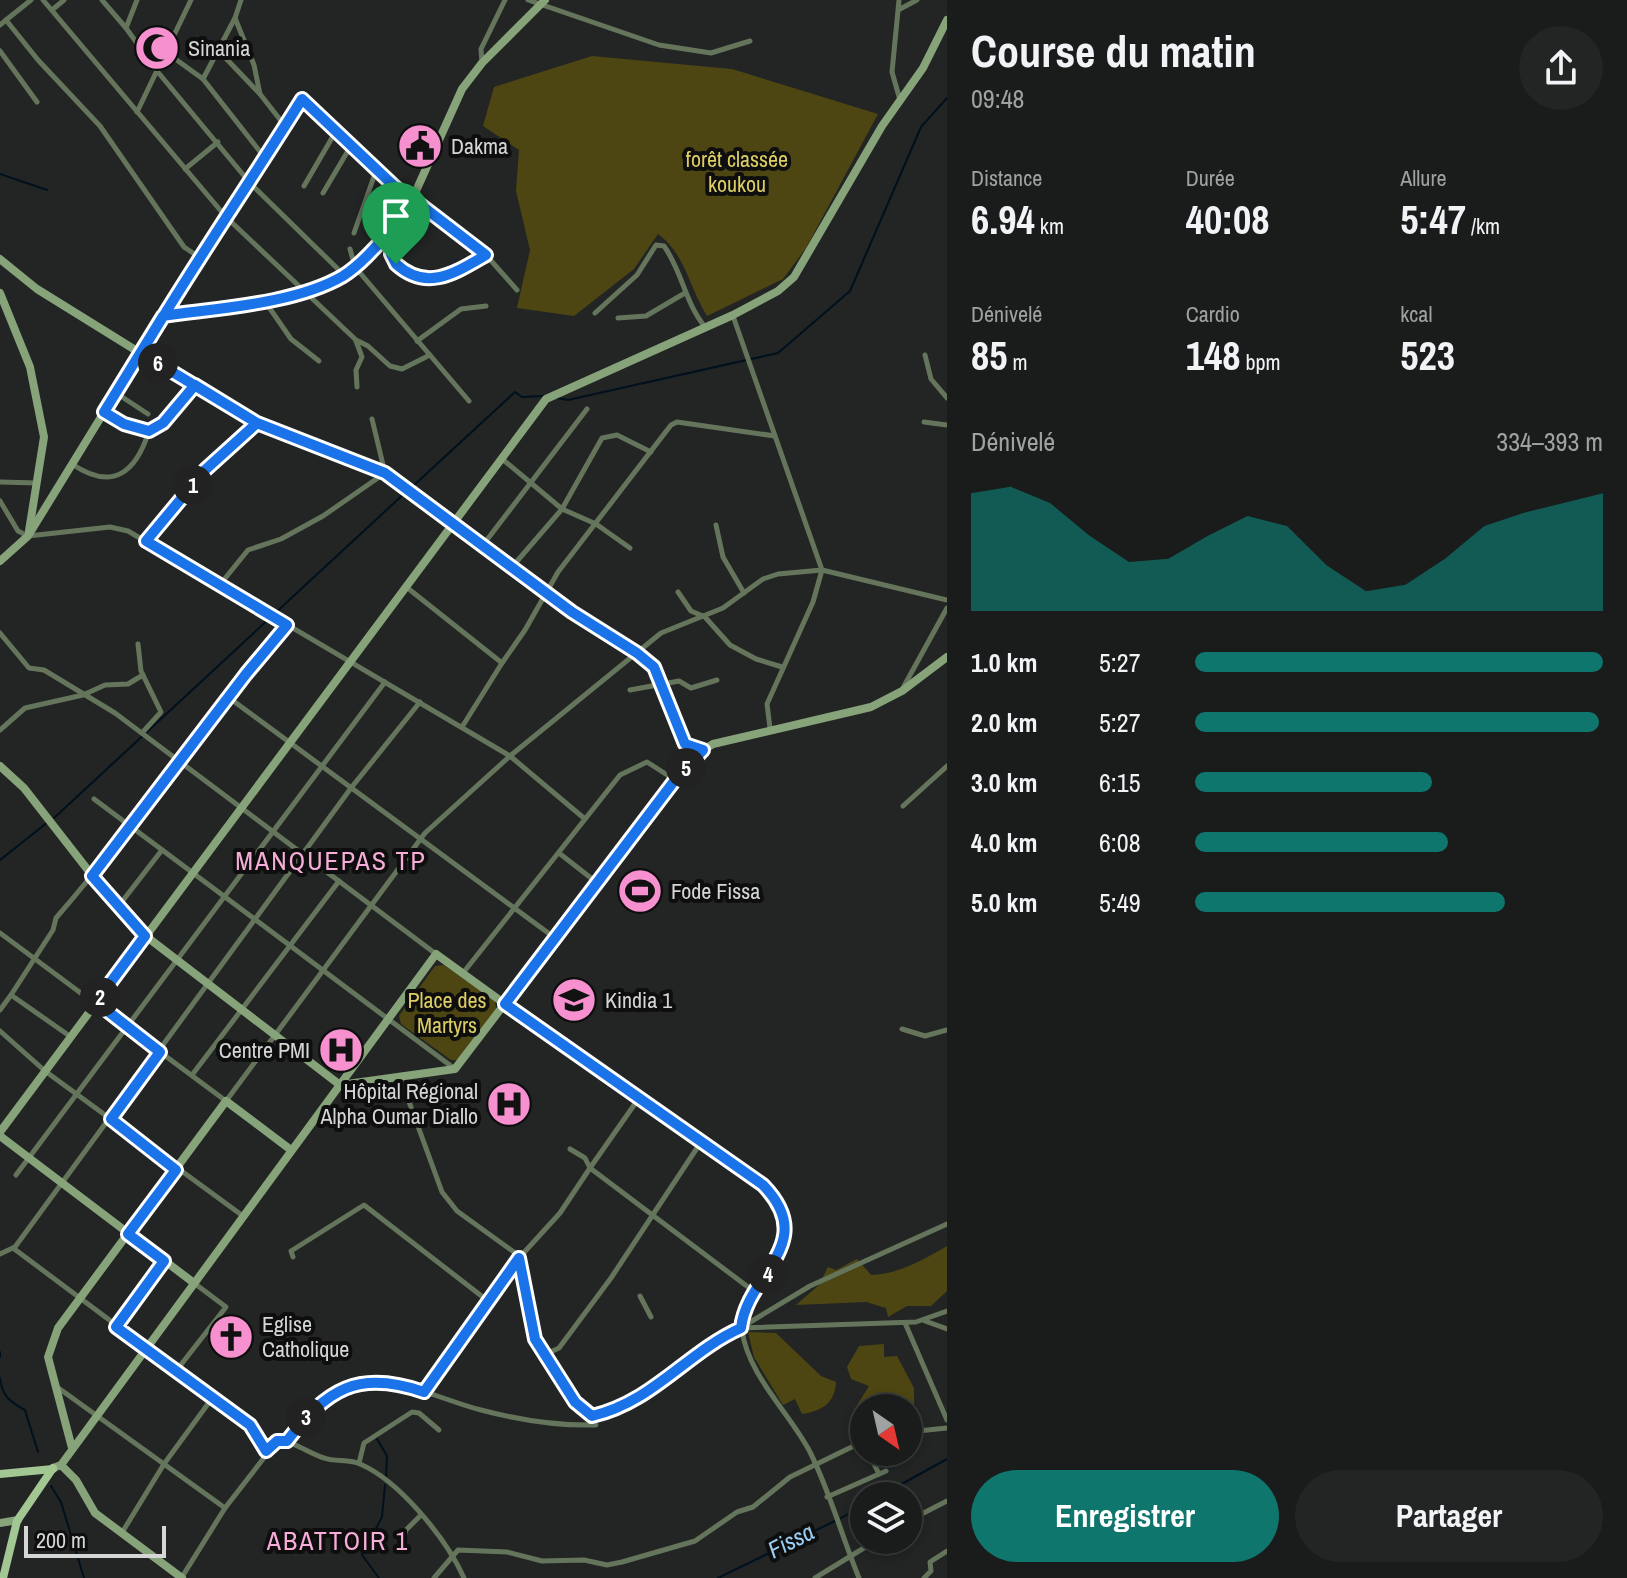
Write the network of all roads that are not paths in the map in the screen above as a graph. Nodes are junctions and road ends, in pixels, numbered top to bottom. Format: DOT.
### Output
graph roads {
  1 [pos="31,0"];
  2 [pos="43,0"];
  3 [pos="64,0"];
  4 [pos="102,0"];
  5 [pos="137,0"];
  6 [pos="191,0"];
  7 [pos="241,0"];
  8 [pos="505,0"];
  9 [pos="528,0"];
  10 [pos="899,0"];
  11 [pos="917,0"];
  12 [pos="542,3"];
  13 [pos="900,9"];
  14 [pos="52,10"];
  15 [pos="235,18"];
  16 [pos="6,20"];
  17 [pos="947,20"];
  18 [pos="0,25"];
  19 [pos="126,28"];
  20 [pos="750,41"];
  21 [pos="218,50"];
  22 [pos="0,51"];
  23 [pos="167,53"];
  24 [pos="482,63"];
  25 [pos="157,71"];
  26 [pos="203,79"];
  27 [pos="260,94"];
  28 [pos="900,100"];
  29 [pos="37,102"];
  30 [pos="137,112"];
  31 [pos="285,126"];
  32 [pos="336,131"];
  33 [pos="218,142"];
  34 [pos="352,144"];
  35 [pos="265,158"];
  36 [pos="377,168"];
  37 [pos="185,169"];
  38 [pos="250,183"];
  39 [pos="304,186"];
  40 [pos="323,193"];
  41 [pos="412,200"];
  42 [pos="226,217"];
  43 [pos="401,219"];
  44 [pos="354,233"];
  45 [pos="350,249"];
  46 [pos="486,255"];
  47 [pos="200,257"];
  48 [pos="0,259"];
  49 [pos="355,267"];
  50 [pos="344,275"];
  51 [pos="517,290"];
  52 [pos="302,292"];
  53 [pos="0,293"];
  54 [pos="685,293"];
  55 [pos="264,300"];
  56 [pos="486,306"];
  57 [pos="595,313"];
  58 [pos="733,315"];
  59 [pos="163,316"];
  60 [pos="618,318"];
  61 [pos="705,327"];
  62 [pos="356,340"];
  63 [pos="417,341"];
  64 [pos="141,353"];
  65 [pos="430,355"];
  66 [pos="925,355"];
  67 [pos="319,361"];
  68 [pos="195,385"];
  69 [pos="357,387"];
  70 [pos="116,393"];
  71 [pos="947,398"];
  72 [pos="469,401"];
  73 [pos="587,409"];
  74 [pos="104,412"];
  75 [pos="148,414"];
  76 [pos="372,419"];
  77 [pos="924,422"];
  78 [pos="257,423"];
  79 [pos="947,425"];
  80 [pos="149,431"];
  81 [pos="775,436"];
  82 [pos="651,452"];
  83 [pos="501,458"];
  84 [pos="72,464"];
  85 [pos="385,473"];
  86 [pos="532,481"];
  87 [pos="0,482"];
  88 [pos="37,483"];
  89 [pos="0,501"];
  90 [pos="562,509"];
  91 [pos="452,523"];
  92 [pos="596,524"];
  93 [pos="716,525"];
  94 [pos="28,536"];
  95 [pos="146,541"];
  96 [pos="483,546"];
  97 [pos="630,548"];
  98 [pos="0,561"];
  99 [pos="511,567"];
  100 [pos="822,570"];
  101 [pos="405,586"];
  102 [pos="218,587"];
  103 [pos="678,592"];
  104 [pos="546,593"];
  105 [pos="744,593"];
  106 [pos="947,600"];
  107 [pos="947,608"];
  108 [pos="705,617"];
  109 [pos="287,625"];
  110 [pos="0,633"];
  111 [pos="138,644"];
  112 [pos="637,653"];
  113 [pos="947,657"];
  114 [pos="349,662"];
  115 [pos="502,663"];
  116 [pos="782,667"];
  117 [pos="143,675"];
  118 [pos="717,680"];
  119 [pos="385,682"];
  120 [pos="659,684"];
  121 [pos="630,690"];
  122 [pos="902,691"];
  123 [pos="83,695"];
  124 [pos="228,697"];
  125 [pos="420,702"];
  126 [pos="462,727"];
  127 [pos="770,728"];
  128 [pos="0,730"];
  129 [pos="144,734"];
  130 [pos="289,742"];
  131 [pos="703,750"];
  132 [pos="510,756"];
  133 [pos="182,762"];
  134 [pos="0,766"];
  135 [pos="321,766"];
  136 [pos="947,766"];
  137 [pos="675,780"];
  138 [pos="351,788"];
  139 [pos="94,799"];
  140 [pos="903,806"];
  141 [pos="241,807"];
  142 [pos="585,819"];
  143 [pos="132,828"];
  144 [pos="273,831"];
  145 [pos="420,839"];
  146 [pos="162,850"];
  147 [pos="559,853"];
  148 [pos="303,854"];
  149 [pos="192,873"];
  150 [pos="92,876"];
  151 [pos="339,881"];
  152 [pos="598,883"];
  153 [pos="224,897"];
  154 [pos="370,905"];
  155 [pos="117,908"];
  156 [pos="514,908"];
  157 [pos="255,920"];
  158 [pos="0,933"];
  159 [pos="145,936"];
  160 [pos="556,939"];
  161 [pos="289,946"];
  162 [pos="436,954"];
  163 [pos="35,958"];
  164 [pos="177,960"];
  165 [pos="322,970"];
  166 [pos="463,974"];
  167 [pos="209,985"];
  168 [pos="11,995"];
  169 [pos="96,1002"];
  170 [pos="505,1004"];
  171 [pos="242,1009"];
  172 [pos="0,1010"];
  173 [pos="388,1020"];
  174 [pos="128,1027"];
  175 [pos="902,1029"];
  176 [pos="947,1030"];
  177 [pos="0,1031"];
  178 [pos="275,1033"];
  179 [pos="71,1037"];
  180 [pos="160,1052"];
  181 [pos="455,1069"];
  182 [pos="45,1071"];
  183 [pos="192,1075"];
  184 [pos="400,1076"];
  185 [pos="340,1085"];
  186 [pos="78,1094"];
  187 [pos="639,1098"];
  188 [pos="226,1101"];
  189 [pos="111,1119"];
  190 [pos="0,1134"];
  191 [pos="701,1142"];
  192 [pos="570,1149"];
  193 [pos="291,1150"];
  194 [pos="31,1158"];
  195 [pos="590,1168"];
  196 [pos="176,1170"];
  197 [pos="16,1175"];
  198 [pos="63,1183"];
  199 [pos="243,1216"];
  200 [pos="653,1216"];
  201 [pos="947,1224"];
  202 [pos="128,1234"];
  203 [pos="13,1248"];
  204 [pos="0,1254"];
  205 [pos="293,1257"];
  206 [pos="519,1258"];
  207 [pos="164,1261"];
  208 [pos="194,1283"];
  209 [pos="756,1293"];
  210 [pos="640,1296"];
  211 [pos="80,1299"];
  212 [pos="488,1301"];
  213 [pos="947,1311"];
  214 [pos="651,1317"];
  215 [pos="924,1320"];
  216 [pos="904,1322"];
  217 [pos="116,1327"];
  218 [pos="741,1328"];
  219 [pos="947,1329"];
  220 [pos="145,1349"];
  221 [pos="544,1355"];
  222 [pos="176,1371"];
  223 [pos="56,1387"];
  224 [pos="424,1392"];
  225 [pos="213,1397"];
  226 [pos="96,1416"];
  227 [pos="947,1420"];
  228 [pos="596,1425"];
  229 [pos="947,1428"];
  230 [pos="439,1430"];
  231 [pos="922,1431"];
  232 [pos="287,1441"];
  233 [pos="72,1448"];
  234 [pos="850,1448"];
  235 [pos="266,1451"];
  236 [pos="359,1463"];
  237 [pos="164,1464"];
  238 [pos="814,1464"];
  239 [pos="57,1466"];
  240 [pos="875,1466"];
  241 [pos="886,1471"];
  242 [pos="0,1474"];
  243 [pos="879,1474"];
  244 [pos="827,1497"];
  245 [pos="947,1501"];
  246 [pos="225,1508"];
  247 [pos="922,1514"];
  248 [pos="421,1515"];
  249 [pos="18,1520"];
  250 [pos="0,1524"];
  251 [pos="123,1531"];
  252 [pos="12,1535"];
  253 [pos="403,1540"];
  254 [pos="947,1551"];
  255 [pos="453,1554"];
  256 [pos="856,1554"];
  257 [pos="851,1557"];
  258 [pos="3,1578"];
  259 [pos="182,1578"];
  260 [pos="434,1578"];
  261 [pos="464,1578"];
  262 [pos="815,1578"];
  263 [pos="859,1578"];
  264 [pos="924,1578"];
  1 -- 16 [label="street"];
  2 -- 14 [label="street"];
  3 -- 14 [label="street"];
  4 -- 19 [label="street"];
  5 -- 19 [label="street"];
  6 -- 23 [label="street"];
  7 -- 15 [label="street"];
  8 -- 24 [label="street"];
  9 -- 12 [label="street"];
  10 -- 13 [label="street"];
  11 -- 13 [label="street"];
  12 -- 20 [label="street"];
  12 -- 24 [label="street"];
  13 -- 28 [label="street"];
  14 -- 30 [label="street"];
  15 -- 21 [label="street"];
  15 -- 27 [label="street"];
  16 -- 18 [label="street"];
  16 -- 47 [label="street"];
  17 -- 28 [label="street"];
  19 -- 25 [label="street"];
  21 -- 26 [label="street"];
  21 -- 27 [label="street"];
  22 -- 29 [label="street"];
  23 -- 25 [label="street"];
  23 -- 26 [label="street"];
  24 -- 41 [label="street"];
  25 -- 30 [label="street"];
  25 -- 33 [label="street"];
  26 -- 35 [label="street"];
  27 -- 31 [label="street"];
  28 -- 58 [label="street"];
  30 -- 37 [label="street"];
  31 -- 32 [label="street"];
  31 -- 35 [label="street"];
  32 -- 34 [label="street"];
  32 -- 39 [label="street"];
  33 -- 37 [label="street"];
  33 -- 38 [label="street"];
  34 -- 36 [label="street"];
  34 -- 40 [label="street"];
  35 -- 38 [label="street"];
  36 -- 41 [label="street"];
  36 -- 44 [label="street"];
  37 -- 42 [label="street"];
  38 -- 42 [label="street"];
  38 -- 50 [label="street"];
  41 -- 43 [label="street"];
  41 -- 46 [label="street"];
  42 -- 47 [label="street"];
  42 -- 52 [label="street"];
  43 -- 46 [label="street"];
  43 -- 49 [label="street"];
  45 -- 49 [label="street"];
  46 -- 51 [label="street"];
  47 -- 59 [label="street"];
  48 -- 64 [label="street"];
  49 -- 50 [label="street"];
  49 -- 63 [label="street"];
  50 -- 52 [label="street"];
  52 -- 55 [label="street"];
  52 -- 62 [label="street"];
  53 -- 88 [label="street"];
  54 -- 57 [label="street"];
  54 -- 60 [label="street"];
  54 -- 61 [label="street"];
  55 -- 59 [label="street"];
  55 -- 67 [label="street"];
  56 -- 63 [label="street"];
  58 -- 61 [label="street"];
  58 -- 81 [label="street"];
  59 -- 64 [label="street"];
  61 -- 83 [label="street"];
  62 -- 65 [label="street"];
  62 -- 69 [label="street"];
  63 -- 65 [label="street"];
  64 -- 68 [label="street"];
  64 -- 70 [label="street"];
  65 -- 72 [label="street"];
  66 -- 71 [label="street"];
  68 -- 78 [label="street"];
  68 -- 80 [label="street"];
  70 -- 74 [label="street"];
  70 -- 75 [label="street"];
  73 -- 86 [label="street"];
  74 -- 80 [label="street"];
  74 -- 84 [label="street"];
  76 -- 85 [label="street"];
  77 -- 79 [label="street"];
  78 -- 85 [label="street"];
  78 -- 95 [label="street"];
  80 -- 84 [label="street"];
  81 -- 82 [label="street"];
  81 -- 100 [label="street"];
  82 -- 90 [label="street"];
  82 -- 92 [label="street"];
  83 -- 86 [label="street"];
  83 -- 91 [label="street"];
  84 -- 94 [label="street"];
  85 -- 91 [label="street"];
  85 -- 102 [label="street"];
  86 -- 90 [label="street"];
  86 -- 96 [label="street"];
  87 -- 88 [label="street"];
  88 -- 94 [label="street"];
  89 -- 94 [label="street"];
  90 -- 92 [label="street"];
  90 -- 99 [label="street"];
  91 -- 96 [label="street"];
  91 -- 101 [label="street"];
  92 -- 97 [label="street"];
  92 -- 104 [label="street"];
  93 -- 105 [label="street"];
  94 -- 95 [label="street"];
  94 -- 98 [label="street"];
  95 -- 102 [label="street"];
  96 -- 99 [label="street"];
  99 -- 104 [label="street"];
  100 -- 105 [label="street"];
  100 -- 106 [label="street"];
  100 -- 116 [label="street"];
  101 -- 114 [label="street"];
  101 -- 115 [label="street"];
  102 -- 109 [label="street"];
  103 -- 108 [label="street"];
  104 -- 112 [label="street"];
  104 -- 115 [label="street"];
  105 -- 108 [label="street"];
  107 -- 122 [label="street"];
  108 -- 112 [label="street"];
  108 -- 116 [label="street"];
  109 -- 114 [label="street"];
  109 -- 124 [label="street"];
  110 -- 123 [label="street"];
  111 -- 117 [label="street"];
  112 -- 120 [label="street"];
  112 -- 132 [label="street"];
  113 -- 122 [label="street"];
  114 -- 119 [label="street"];
  114 -- 130 [label="street"];
  115 -- 126 [label="street"];
  116 -- 127 [label="street"];
  117 -- 123 [label="street"];
  117 -- 129 [label="street"];
  118 -- 120 [label="street"];
  119 -- 125 [label="street"];
  119 -- 135 [label="street"];
  120 -- 121 [label="street"];
  120 -- 131 [label="street"];
  122 -- 127 [label="street"];
  123 -- 128 [label="street"];
  123 -- 129 [label="street"];
  124 -- 130 [label="street"];
  124 -- 133 [label="street"];
  125 -- 126 [label="street"];
  125 -- 138 [label="street"];
  126 -- 132 [label="street"];
  127 -- 131 [label="street"];
  129 -- 133 [label="street"];
  130 -- 135 [label="street"];
  130 -- 141 [label="street"];
  131 -- 137 [label="street"];
  132 -- 142 [label="street"];
  132 -- 145 [label="street"];
  133 -- 141 [label="street"];
  133 -- 143 [label="street"];
  134 -- 150 [label="street"];
  135 -- 138 [label="street"];
  135 -- 144 [label="street"];
  136 -- 140 [label="street"];
  137 -- 142 [label="street"];
  137 -- 152 [label="street"];
  138 -- 145 [label="street"];
  138 -- 148 [label="street"];
  139 -- 143 [label="street"];
  141 -- 144 [label="street"];
  141 -- 149 [label="street"];
  142 -- 147 [label="street"];
  143 -- 146 [label="street"];
  143 -- 150 [label="street"];
  144 -- 148 [label="street"];
  144 -- 153 [label="street"];
  145 -- 154 [label="street"];
  145 -- 156 [label="street"];
  146 -- 149 [label="street"];
  146 -- 155 [label="street"];
  147 -- 152 [label="street"];
  147 -- 156 [label="street"];
  148 -- 151 [label="street"];
  148 -- 157 [label="street"];
  149 -- 153 [label="street"];
  149 -- 159 [label="street"];
  150 -- 155 [label="street"];
  150 -- 163 [label="street"];
  151 -- 154 [label="street"];
  151 -- 161 [label="street"];
  152 -- 160 [label="street"];
  153 -- 157 [label="street"];
  153 -- 164 [label="street"];
  154 -- 162 [label="street"];
  154 -- 165 [label="street"];
  155 -- 159 [label="street"];
  156 -- 160 [label="street"];
  156 -- 166 [label="street"];
  157 -- 161 [label="street"];
  157 -- 167 [label="street"];
  158 -- 163 [label="street"];
  159 -- 164 [label="street"];
  159 -- 169 [label="street"];
  160 -- 170 [label="street"];
  161 -- 165 [label="street"];
  161 -- 171 [label="street"];
  162 -- 166 [label="street"];
  162 -- 173 [label="street"];
  163 -- 168 [label="street"];
  163 -- 169 [label="street"];
  164 -- 167 [label="street"];
  164 -- 174 [label="street"];
  165 -- 173 [label="street"];
  165 -- 178 [label="street"];
  166 -- 170 [label="street"];
  167 -- 171 [label="street"];
  167 -- 180 [label="street"];
  168 -- 172 [label="street"];
  168 -- 179 [label="street"];
  169 -- 174 [label="street"];
  169 -- 179 [label="street"];
  170 -- 181 [label="street"];
  170 -- 187 [label="street"];
  171 -- 178 [label="street"];
  171 -- 183 [label="street"];
  173 -- 181 [label="street"];
  173 -- 185 [label="street"];
  174 -- 180 [label="street"];
  174 -- 186 [label="street"];
  175 -- 176 [label="street"];
  177 -- 182 [label="street"];
  178 -- 185 [label="street"];
  178 -- 188 [label="street"];
  179 -- 182 [label="street"];
  180 -- 183 [label="street"];
  180 -- 189 [label="street"];
  181 -- 184 [label="street"];
  182 -- 186 [label="street"];
  182 -- 190 [label="street"];
  183 -- 188 [label="street"];
  184 -- 185 [label="street"];
  184 -- 206 [label="street"];
  185 -- 193 [label="street"];
  186 -- 189 [label="street"];
  186 -- 194 [label="street"];
  187 -- 191 [label="street"];
  187 -- 195 [label="street"];
  188 -- 193 [label="street"];
  188 -- 196 [label="street"];
  189 -- 196 [label="street"];
  189 -- 198 [label="street"];
  190 -- 194 [label="street"];
  191 -- 200 [label="street"];
  191 -- 209 [label="street"];
  192 -- 195 [label="street"];
  193 -- 199 [label="street"];
  194 -- 197 [label="street"];
  194 -- 198 [label="street"];
  195 -- 200 [label="street"];
  195 -- 206 [label="street"];
  196 -- 199 [label="street"];
  196 -- 202 [label="street"];
  198 -- 202 [label="street"];
  198 -- 203 [label="street"];
  199 -- 208 [label="street"];
  200 -- 209 [label="street"];
  200 -- 221 [label="street"];
  201 -- 218 [label="street"];
  202 -- 207 [label="street"];
  202 -- 211 [label="street"];
  203 -- 204 [label="street"];
  203 -- 211 [label="street"];
  205 -- 212 [label="street"];
  206 -- 212 [label="street"];
  206 -- 221 [label="street"];
  207 -- 208 [label="street"];
  207 -- 217 [label="street"];
  208 -- 220 [label="street"];
  208 -- 222 [label="street"];
  209 -- 218 [label="street"];
  210 -- 214 [label="street"];
  211 -- 217 [label="street"];
  211 -- 223 [label="street"];
  212 -- 224 [label="street"];
  213 -- 215 [label="street"];
  215 -- 216 [label="street"];
  215 -- 219 [label="street"];
  216 -- 218 [label="street"];
  216 -- 227 [label="street"];
  217 -- 220 [label="street"];
  218 -- 221 [label="street"];
  218 -- 238 [label="street"];
  220 -- 222 [label="street"];
  220 -- 226 [label="street"];
  222 -- 225 [label="street"];
  223 -- 226 [label="street"];
  223 -- 233 [label="street"];
  224 -- 228 [label="street"];
  224 -- 232 [label="street"];
  225 -- 235 [label="street"];
  225 -- 237 [label="street"];
  226 -- 233 [label="street"];
  226 -- 237 [label="street"];
  229 -- 231 [label="street"];
  230 -- 236 [label="street"];
  232 -- 235 [label="street"];
  232 -- 236 [label="street"];
  233 -- 239 [label="street"];
  234 -- 238 [label="street"];
  235 -- 246 [label="street"];
  236 -- 248 [label="street"];
  237 -- 246 [label="street"];
  237 -- 251 [label="street"];
  238 -- 244 [label="street"];
  238 -- 255 [label="street"];
  239 -- 242 [label="main road"];
  239 -- 249 [label="main road"];
  239 -- 251 [label="street"];
  240 -- 243 [label="street"];
  241 -- 243 [label="street"];
  243 -- 244 [label="street"];
  244 -- 257 [label="street"];
  245 -- 247 [label="street"];
  246 -- 259 [label="street"];
  248 -- 253 [label="street"];
  248 -- 255 [label="street"];
  249 -- 250 [label="street"];
  249 -- 252 [label="main road"];
  250 -- 252 [label="street"];
  251 -- 259 [label="street"];
  252 -- 258 [label="main road"];
  254 -- 264 [label="street"];
  255 -- 260 [label="street"];
  255 -- 261 [label="street"];
  256 -- 257 [label="street"];
  257 -- 262 [label="street"];
  257 -- 263 [label="street"];
}
